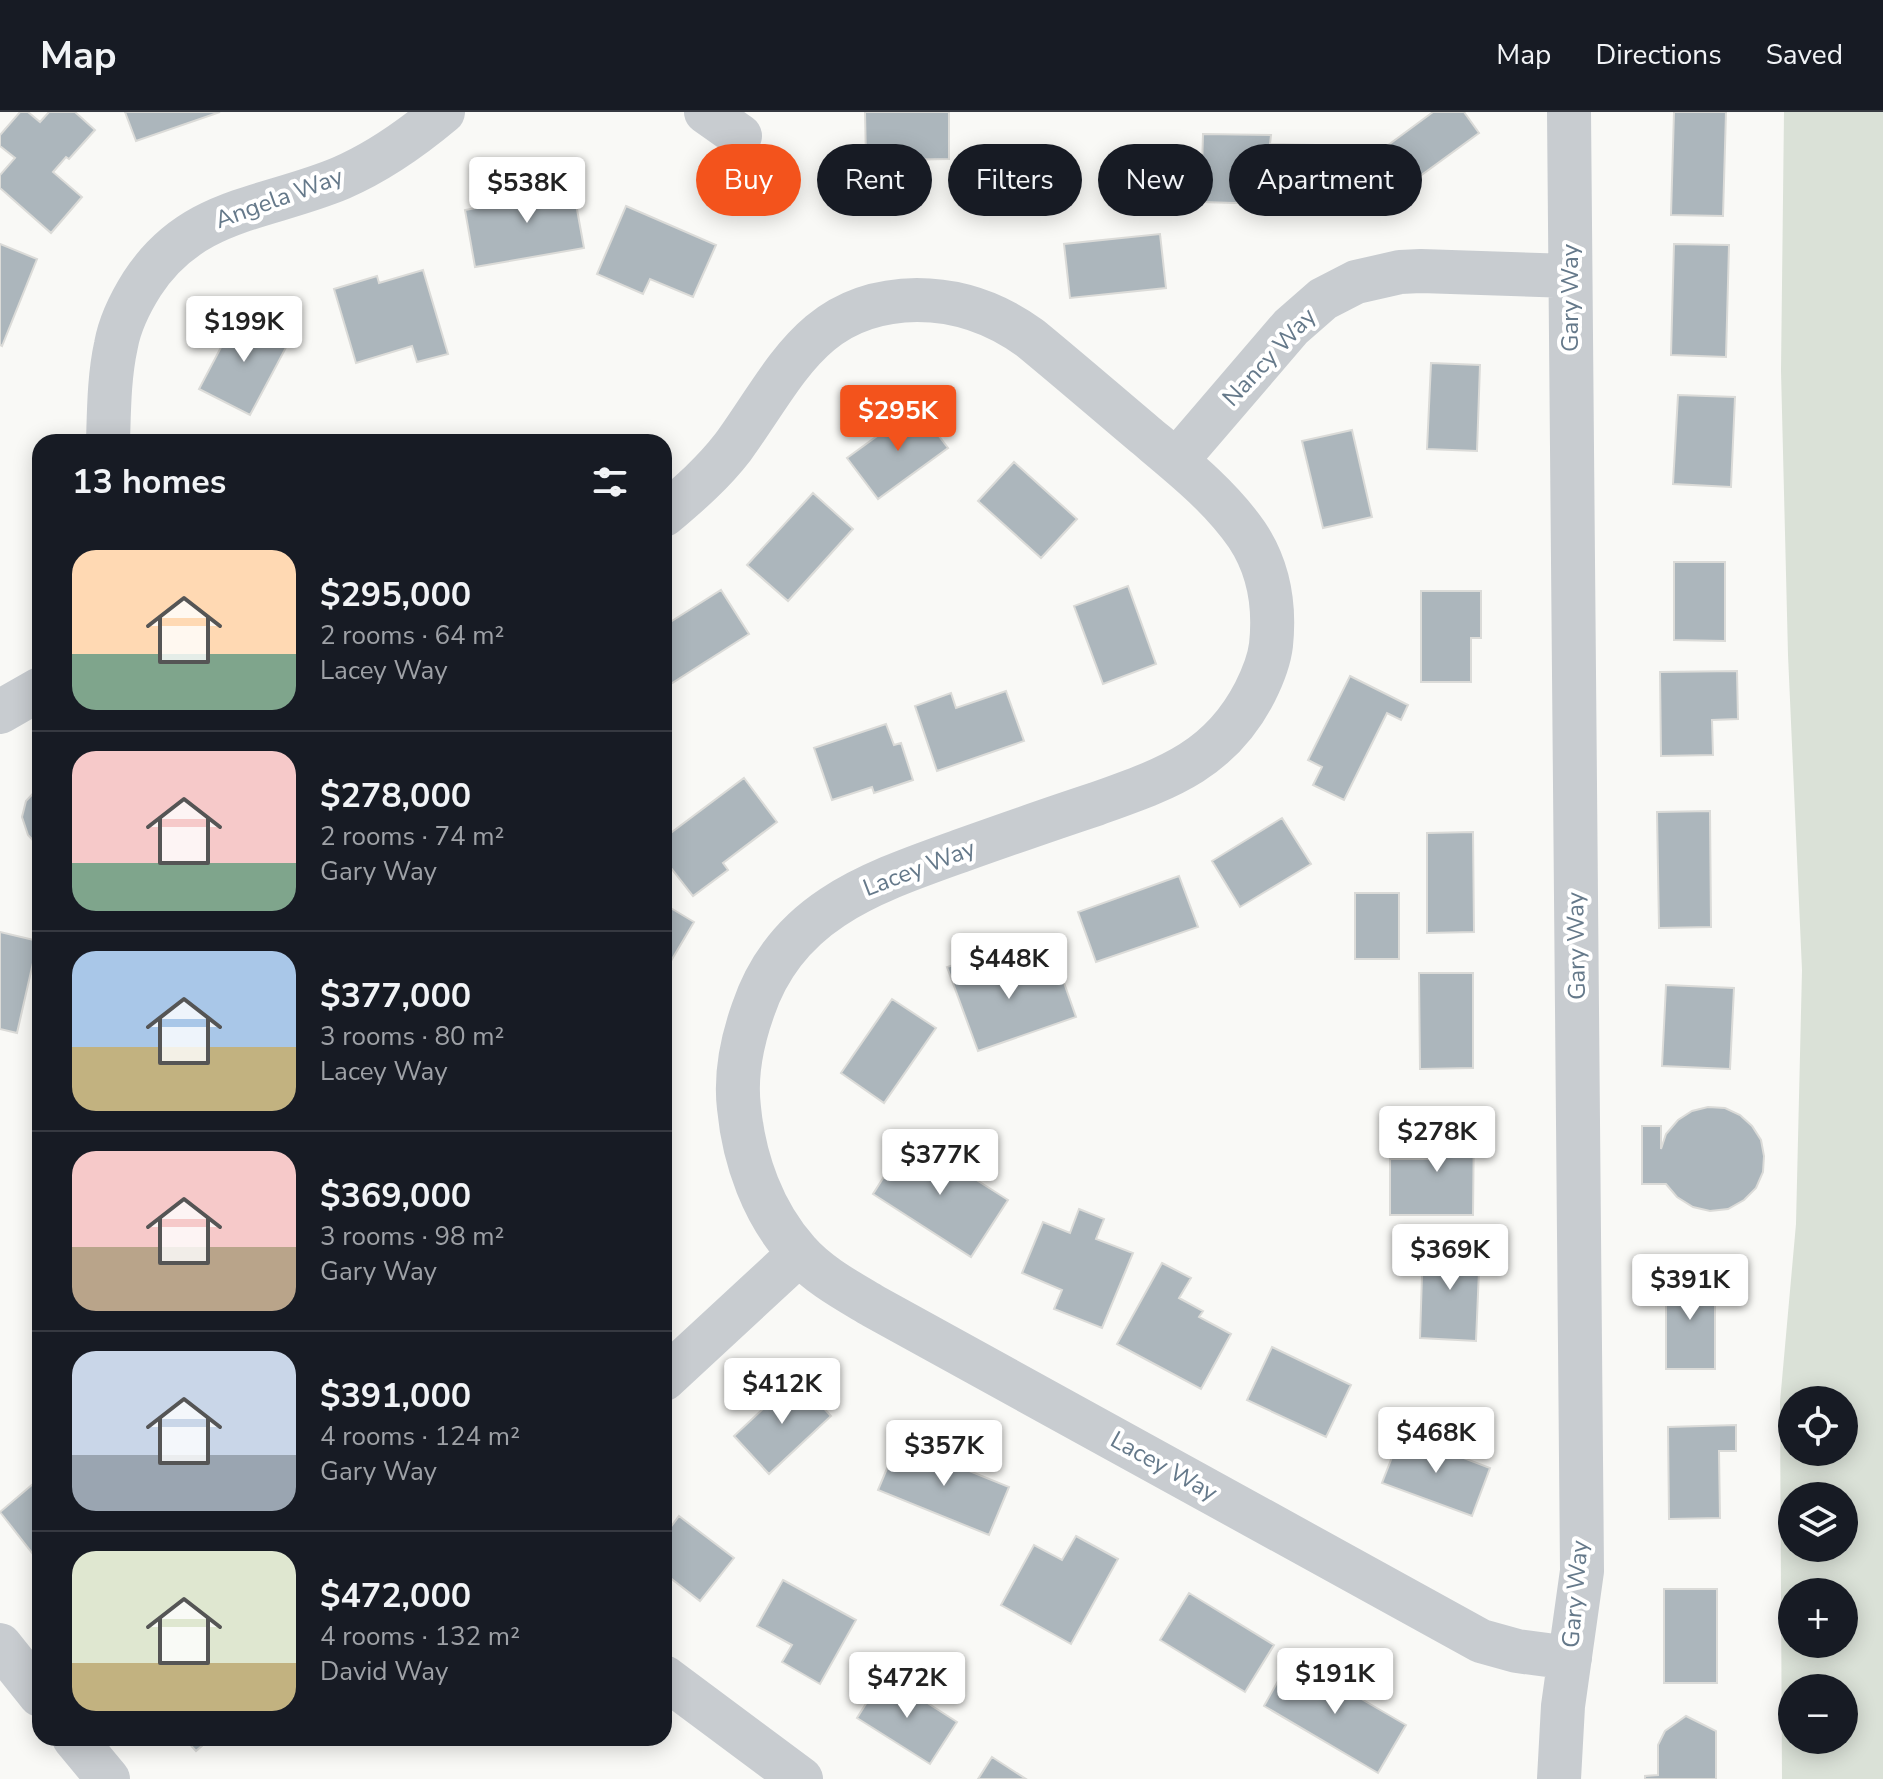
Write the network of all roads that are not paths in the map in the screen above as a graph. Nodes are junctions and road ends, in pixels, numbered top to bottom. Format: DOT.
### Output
graph roads {
  1 [pos="443,112"];
  2 [pos="1569,112"];
  3 [pos="1570,276"];
  4 [pos="108,434"];
  5 [pos="1176,461"];
  6 [pos="672,508"];
  7 [pos="32,694"];
  8 [pos="0,712"];
  9 [pos="799,1254"];
  10 [pos="672,1372"];
  11 [pos="0,1645"];
  12 [pos="1570,1658"];
  13 [pos="672,1683"];
  14 [pos="32,1685"];
  15 [pos="81,1746"];
  16 [pos="108,1779"];
  17 [pos="801,1779"];
  18 [pos="1559,1779"];
  1 -- 4 [label="street, Angela Way"];
  2 -- 3 [label="street, Gary Way"];
  3 -- 5 [label="street, Nancy Way"];
  3 -- 12 [label="street, Gary Way"];
  5 -- 6 [label="street, Lacey Way"];
  5 -- 9 [label="street, Lacey Way"];
  7 -- 8 [label="street"];
  9 -- 10 [label="street"];
  9 -- 12 [label="street, Lacey Way"];
  11 -- 14 [label="street"];
  12 -- 18 [label="street, Gary Way"];
  13 -- 17 [label="street"];
  15 -- 16 [label="street"];
}
